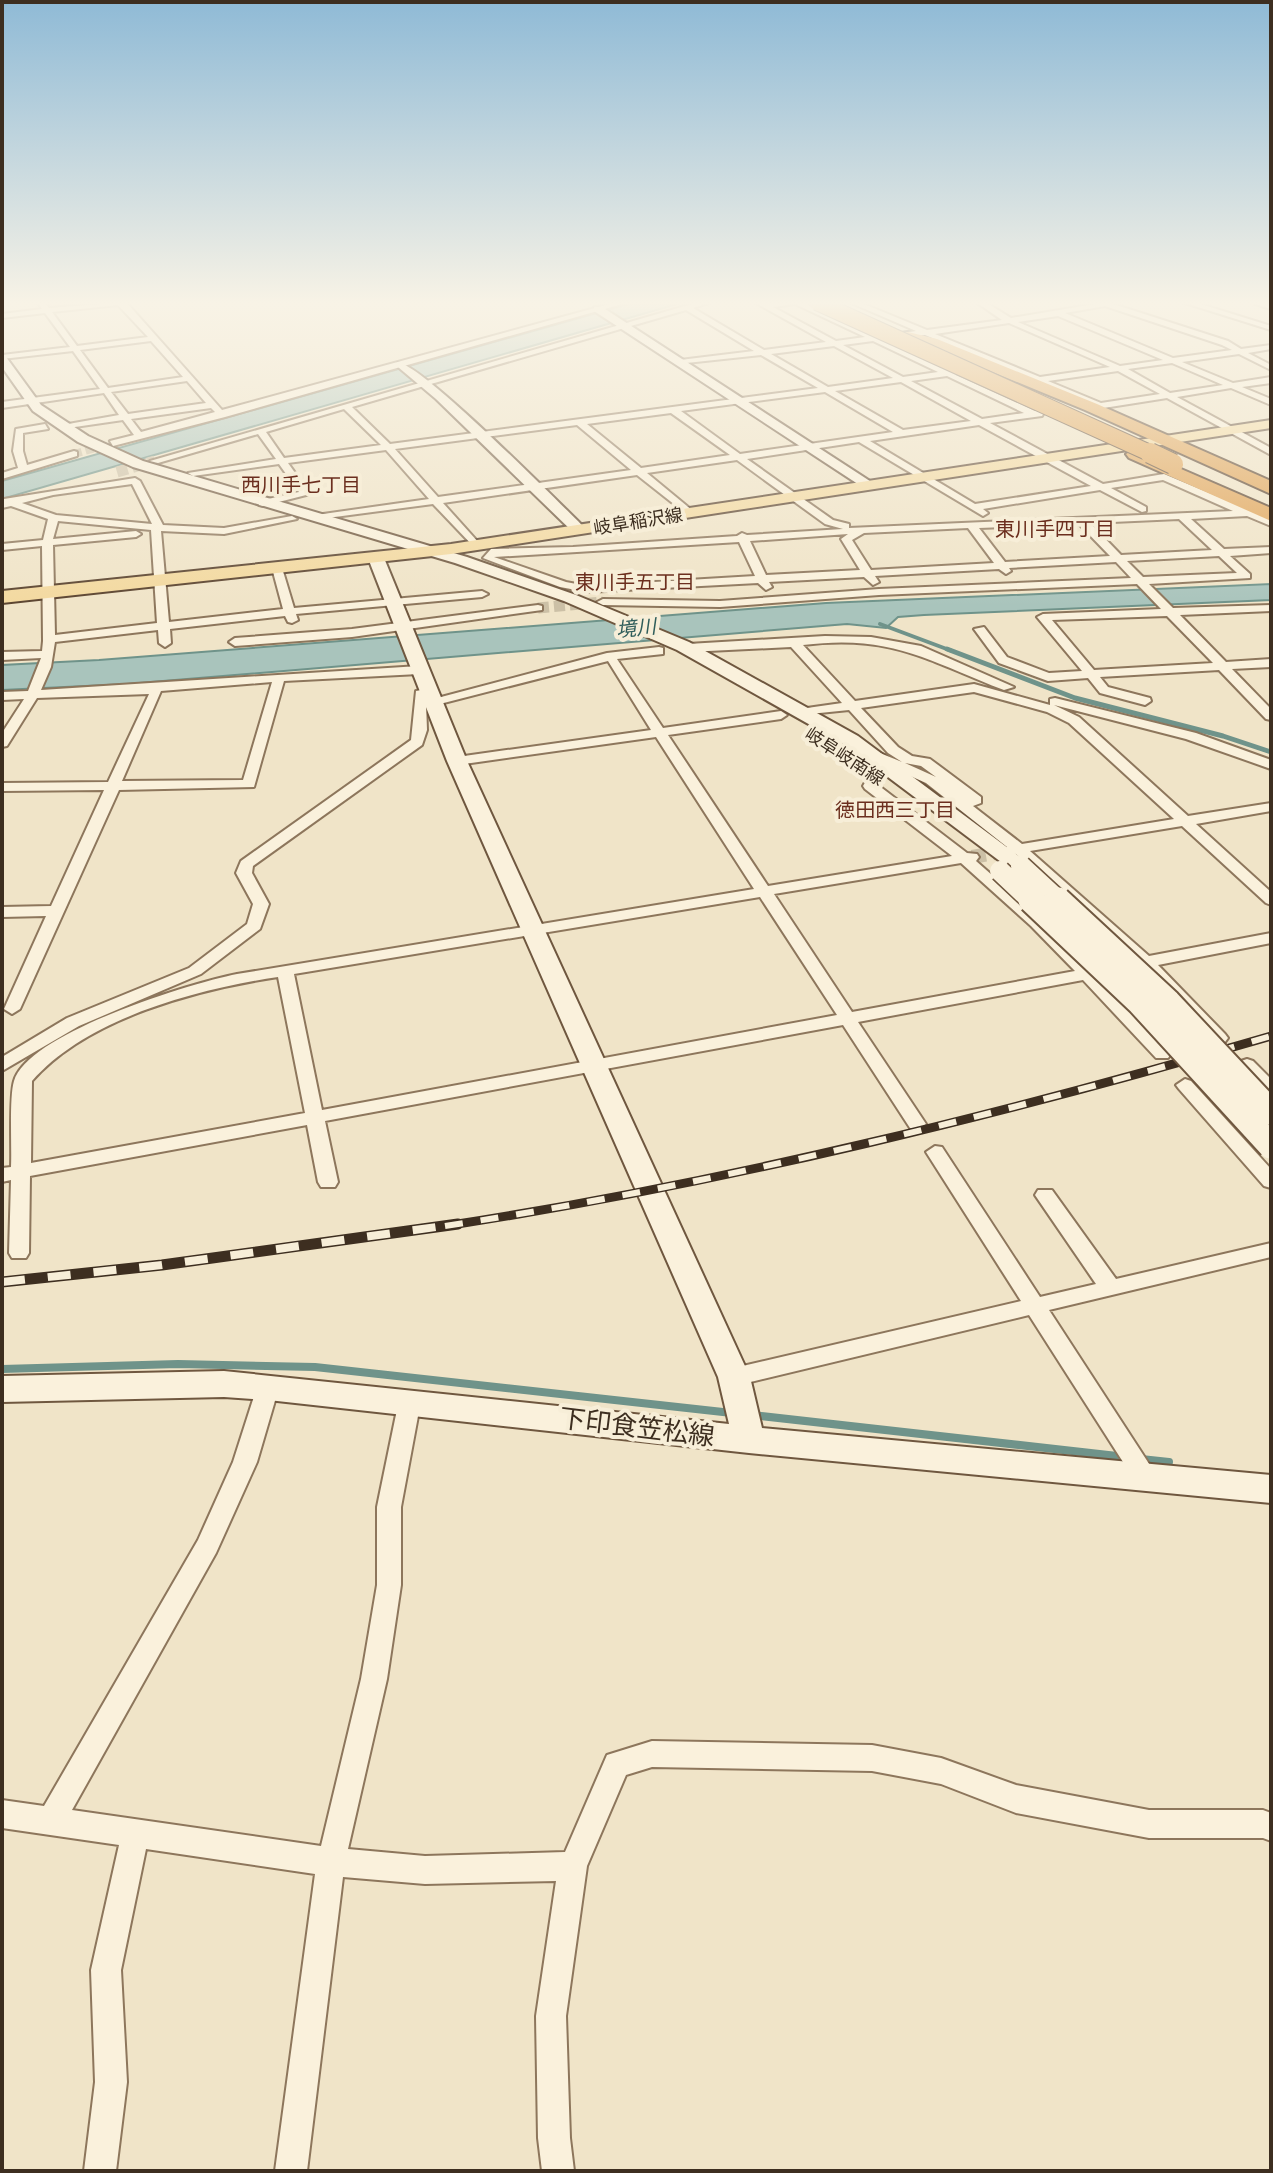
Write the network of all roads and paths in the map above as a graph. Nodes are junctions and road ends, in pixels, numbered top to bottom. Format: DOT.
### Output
graph roads {
  1 [pos="16,403"];
  2 [pos="117,403"];
  3 [pos="265,403"];
  4 [pos="358,403"];
  5 [pos="447,403"];
  6 [pos="722,403"];
  7 [pos="744,403"];
  8 [pos="848,403"];
  9 [pos="945,403"];
  10 [pos="1015,403"];
  11 [pos="1017,403"];
  12 [pos="1053,403"];
  13 [pos="1087,403"];
  14 [pos="1089,403"];
  15 [pos="1111,403"];
  16 [pos="1182,403"];
  17 [pos="211,405"];
  18 [pos="1094,406"];
  19 [pos="347,407"];
  20 [pos="673,410"];
  21 [pos="1038,414"];
  22 [pos="222,415"];
  23 [pos="127,417"];
  24 [pos="979,422"];
  25 [pos="580,423"];
  26 [pos="1271,424"];
  27 [pos="61,426"];
  28 [pos="45,427"];
  29 [pos="1232,430"];
  30 [pos="261,432"];
  31 [pos="901,433"];
  32 [pos="481,435"];
  33 [pos="140,437"];
  34 [pos="862,440"];
  35 [pos="1168,440"];
  36 [pos="388,447"];
  37 [pos="810,447"];
  38 [pos="1121,447"];
  39 [pos="103,448"];
  40 [pos="1271,452"];
  41 [pos="74,454"];
  42 [pos="738,457"];
  43 [pos="1046,458"];
  44 [pos="155,461"];
  45 [pos="281,462"];
  46 [pos="1179,463"];
  47 [pos="127,468"];
  48 [pos="24,471"];
  49 [pos="638,471"];
  50 [pos="193,473"];
  51 [pos="2,476"];
  52 [pos="923,477"];
  53 [pos="869,485"];
  54 [pos="535,486"];
  55 [pos="1100,487"];
  56 [pos="1271,488"];
  57 [pos="53,492"];
  58 [pos="793,497"];
  59 [pos="1271,498"];
  60 [pos="437,500"];
  61 [pos="6,501"];
  62 [pos="263,503"];
  63 [pos="974,507"];
  64 [pos="1271,508"];
  65 [pos="1142,509"];
  66 [pos="689,513"];
  67 [pos="1248,513"];
  68 [pos="1271,515"];
  69 [pos="1182,516"];
  70 [pos="54,518"];
  71 [pos="316,518"];
  72 [pos="292,519"];
  73 [pos="1082,521"];
  74 [pos="1016,523"];
  75 [pos="1271,523"];
  76 [pos="971,525"];
  77 [pos="883,529"];
  78 [pos="156,530"];
  79 [pos="579,530"];
  80 [pos="742,536"];
  81 [pos="48,543"];
  82 [pos="475,545"];
  83 [pos="2,547"];
  84 [pos="601,548"];
  85 [pos="1271,550"];
  86 [pos="431,551"];
  87 [pos="1221,553"];
  88 [pos="408,554"];
  89 [pos="376,558"];
  90 [pos="1118,559"];
  91 [pos="1002,566"];
  92 [pos="277,568"];
  93 [pos="867,573"];
  94 [pos="762,579"];
  95 [pos="160,581"];
  96 [pos="1139,582"];
  97 [pos="1018,586"];
  98 [pos="48,592"];
  99 [pos="879,592"];
  100 [pos="482,594"];
  101 [pos="2,597"];
  102 [pos="391,600"];
  103 [pos="772,600"];
  104 [pos="538,608"];
  105 [pos="607,608"];
  106 [pos="1271,608"];
  107 [pos="290,611"];
  108 [pos="1168,611"];
  109 [pos="164,626"];
  110 [pos="402,628"];
  111 [pos="980,629"];
  112 [pos="297,637"];
  113 [pos="49,639"];
  114 [pos="235,642"];
  115 [pos="165,643"];
  116 [pos="794,643"];
  117 [pos="686,647"];
  118 [pos="655,649"];
  119 [pos="48,655"];
  120 [pos="2,656"];
  121 [pos="613,662"];
  122 [pos="1271,663"];
  123 [pos="418,667"];
  124 [pos="1223,667"];
  125 [pos="1092,675"];
  126 [pos="279,678"];
  127 [pos="154,688"];
  128 [pos="31,695"];
  129 [pos="2,696"];
  130 [pos="430,696"];
  131 [pos="1145,701"];
  132 [pos="849,706"];
  133 [pos="805,712"];
  134 [pos="781,715"];
  135 [pos="1271,716"];
  136 [pos="657,733"];
  137 [pos="2,743"];
  138 [pos="870,753"];
  139 [pos="457,761"];
  140 [pos="1271,765"];
  141 [pos="876,775"];
  142 [pos="113,785"];
  143 [pos="2,787"];
  144 [pos="962,805"];
  145 [pos="1271,807"];
  146 [pos="1183,822"];
  147 [pos="969,857"];
  148 [pos="1013,859"];
  149 [pos="763,892"];
  150 [pos="1271,900"];
  151 [pos="55,911"];
  152 [pos="2,912"];
  153 [pos="533,930"];
  154 [pos="1271,938"];
  155 [pos="1146,962"];
  156 [pos="285,971"];
  157 [pos="1087,974"];
  158 [pos="12,1009"];
  159 [pos="847,1019"];
  160 [pos="1219,1038"];
  161 [pos="1162,1054"];
  162 [pos="2,1065"];
  163 [pos="1247,1065"];
  164 [pos="592,1066"];
  165 [pos="1185,1085"];
  166 [pos="1271,1090"];
  167 [pos="1271,1112"];
  168 [pos="314,1118"];
  169 [pos="917,1124"];
  170 [pos="1271,1146"];
  171 [pos="935,1152"];
  172 [pos="11,1174"];
  173 [pos="1271,1181"];
  174 [pos="328,1182"];
  175 [pos="1045,1195"];
  176 [pos="1271,1250"];
  177 [pos="19,1253"];
  178 [pos="1110,1287"];
  179 [pos="1034,1306"];
  180 [pos="735,1384"];
  181 [pos="268,1387"];
  182 [pos="2,1389"];
  183 [pos="410,1400"];
  184 [pos="748,1436"];
  185 [pos="1144,1475"];
  186 [pos="1271,1489"];
  187 [pos="2,1814"];
  188 [pos="50,1822"];
  189 [pos="1271,1827"];
  190 [pos="135,1835"];
  191 [pos="331,1862"];
  192 [pos="573,1866"];
  193 [pos="100,2171"];
  194 [pos="291,2171"];
  195 [pos="558,2171"];
  1 -- 27 [label="street"];
  1 -- 28 [label="street"];
  2 -- 23 [label="street"];
  3 -- 22 [label="street"];
  4 -- 19 [label="street"];
  5 -- 32 [label="street"];
  6 -- 20 [label="street"];
  7 -- 37 [label="street"];
  8 -- 31 [label="street"];
  9 -- 24 [label="street"];
  10 -- 21 [label="street"];
  11 -- 21 [label="highway"];
  12 -- 46 [label="highway, bridge"];
  13 -- 18 [label="highway"];
  14 -- 18 [label="street"];
  15 -- 18 [label="street"];
  16 -- 29 [label="street"];
  17 -- 22 [label="street"];
  17 -- 23 [label="street"];
  18 -- 35 [label="highway"];
  19 -- 30 [label="street"];
  19 -- 36 [label="street"];
  20 -- 25 [label="street"];
  20 -- 42 [label="street"];
  21 -- 24 [label="street"];
  21 -- 38 [label="highway"];
  22 -- 33 [label="street"];
  23 -- 27 [label="street"];
  23 -- 33 [label="street"];
  24 -- 31 [label="street"];
  24 -- 43 [label="street"];
  25 -- 32 [label="street"];
  25 -- 49 [label="street"];
  26 -- 29 [label="main road, 岐阜稲沢線"];
  27 -- 39 [label="street"];
  28 -- 39 [label="street"];
  28 -- 48 [label="street"];
  29 -- 35 [label="main road, 岐阜稲沢線"];
  29 -- 40 [label="street"];
  30 -- 44 [label="street"];
  30 -- 45 [label="street"];
  31 -- 34 [label="street"];
  32 -- 36 [label="street"];
  32 -- 54 [label="street"];
  33 -- 39 [label="street"];
  34 -- 37 [label="street"];
  34 -- 52 [label="street"];
  35 -- 38 [label="main road, 岐阜稲沢線"];
  35 -- 56 [label="highway"];
  36 -- 45 [label="street"];
  36 -- 60 [label="street"];
  37 -- 42 [label="street"];
  37 -- 53 [label="street"];
  38 -- 43 [label="main road, 岐阜稲沢線"];
  38 -- 68 [label="highway"];
  39 -- 47 [label="street"];
  41 -- 48 [label="street"];
  42 -- 49 [label="street"];
  42 -- 58 [label="street"];
  43 -- 52 [label="main road, 岐阜稲沢線"];
  43 -- 55 [label="street"];
  45 -- 50 [label="street"];
  45 -- 62 [label="street"];
  46 -- 59 [label="highway"];
  46 -- 64 [label="highway"];
  47 -- 57 [label="street"];
  47 -- 62 [label="street, 岐阜岐南線"];
  47 -- 72 [label="street, 岐阜岐南線"];
  48 -- 51 [label="street"];
  49 -- 54 [label="street"];
  49 -- 66 [label="street"];
  52 -- 53 [label="main road, 岐阜稲沢線"];
  52 -- 63 [label="street"];
  53 -- 58 [label="main road, 岐阜稲沢線"];
  54 -- 60 [label="street"];
  54 -- 79 [label="street"];
  55 -- 63 [label="street"];
  55 -- 65 [label="street"];
  55 -- 67 [label="street"];
  57 -- 61 [label="street"];
  57 -- 78 [label="street"];
  58 -- 66 [label="main road, 岐阜稲沢線"];
  58 -- 77 [label="street"];
  60 -- 71 [label="street"];
  60 -- 82 [label="street"];
  61 -- 70 [label="street"];
  62 -- 71 [label="street, 岐阜岐南線"];
  63 -- 74 [label="street"];
  66 -- 79 [label="main road, 岐阜稲沢線"];
  67 -- 69 [label="street"];
  67 -- 75 [label="street"];
  69 -- 73 [label="street"];
  69 -- 87 [label="street"];
  70 -- 78 [label="street"];
  70 -- 81 [label="street"];
  71 -- 86 [label="street, 岐阜岐南線"];
  72 -- 78 [label="street"];
  72 -- 88 [label="street, 岐阜岐南線"];
  73 -- 74 [label="street"];
  73 -- 90 [label="street"];
  74 -- 76 [label="street"];
  76 -- 77 [label="street"];
  76 -- 91 [label="street"];
  77 -- 80 [label="street"];
  77 -- 93 [label="street"];
  78 -- 81 [label="street"];
  78 -- 95 [label="street"];
  79 -- 82 [label="main road, 岐阜稲沢線"];
  79 -- 84 [label="street"];
  80 -- 84 [label="street"];
  80 -- 94 [label="street"];
  81 -- 83 [label="street"];
  81 -- 98 [label="street"];
  82 -- 86 [label="main road, 岐阜稲沢線"];
  84 -- 94 [label="street"];
  85 -- 87 [label="street"];
  86 -- 88 [label="main road, 岐阜稲沢線"];
  86 -- 105 [label="street, 岐阜岐南線"];
  87 -- 90 [label="street"];
  87 -- 96 [label="street"];
  88 -- 89 [label="main road, 岐阜稲沢線"];
  88 -- 118 [label="street, 岐阜岐南線"];
  89 -- 92 [label="main road, 岐阜稲沢線"];
  89 -- 102 [label="street"];
  90 -- 91 [label="street"];
  90 -- 96 [label="street"];
  91 -- 93 [label="street"];
  91 -- 97 [label="street"];
  92 -- 95 [label="main road, 岐阜稲沢線"];
  92 -- 107 [label="street"];
  93 -- 94 [label="street"];
  93 -- 99 [label="street"];
  94 -- 103 [label="street"];
  95 -- 98 [label="main road, 岐阜稲沢線"];
  95 -- 109 [label="street"];
  96 -- 97 [label="street"];
  96 -- 108 [label="street"];
  97 -- 99 [label="street"];
  98 -- 101 [label="main road, 岐阜稲沢線"];
  98 -- 113 [label="street"];
  99 -- 103 [label="street"];
  100 -- 102 [label="street"];
  102 -- 107 [label="street"];
  102 -- 110 [label="street"];
  103 -- 105 [label="street"];
  104 -- 110 [label="street"];
  105 -- 117 [label="street, 岐阜岐南線"];
  106 -- 108 [label="street"];
  107 -- 109 [label="street"];
  107 -- 112 [label="street"];
  108 -- 124 [label="street"];
  108 -- 125 [label="street"];
  109 -- 113 [label="street"];
  109 -- 115 [label="street"];
  110 -- 112 [label="street"];
  110 -- 123 [label="street"];
  111 -- 125 [label="street"];
  112 -- 114 [label="street"];
  113 -- 119 [label="street"];
  116 -- 117 [label="street"];
  116 -- 132 [label="street"];
  116 -- 140 [label="street"];
  117 -- 133 [label="street, 岐阜岐南線"];
  118 -- 130 [label="street"];
  118 -- 134 [label="street, 岐阜岐南線"];
  119 -- 120 [label="street"];
  119 -- 128 [label="street"];
  121 -- 136 [label="street"];
  122 -- 124 [label="street"];
  123 -- 126 [label="street"];
  123 -- 130 [label="street"];
  124 -- 125 [label="street"];
  124 -- 135 [label="street"];
  125 -- 131 [label="street"];
  126 -- 127 [label="street"];
  126 -- 142 [label="street"];
  127 -- 128 [label="street"];
  127 -- 142 [label="street"];
  128 -- 129 [label="street"];
  128 -- 137 [label="street"];
  130 -- 139 [label="street"];
  130 -- 162 [label="street"];
  132 -- 133 [label="street"];
  132 -- 144 [label="street"];
  132 -- 146 [label="street"];
  133 -- 138 [label="street, 岐阜岐南線"];
  134 -- 136 [label="street"];
  134 -- 141 [label="street, 岐阜岐南線"];
  136 -- 139 [label="street"];
  136 -- 149 [label="street"];
  138 -- 144 [label="street"];
  138 -- 148 [label="street, 岐阜岐南線"];
  139 -- 153 [label="street"];
  141 -- 147 [label="street"];
  141 -- 148 [label="street, 岐阜岐南線"];
  142 -- 143 [label="street"];
  142 -- 151 [label="street"];
  144 -- 148 [label="street"];
  145 -- 146 [label="street"];
  146 -- 148 [label="street"];
  146 -- 150 [label="street"];
  147 -- 149 [label="street"];
  147 -- 157 [label="street"];
  148 -- 155 [label="street"];
  148 -- 167 [label="street, 岐阜岐南線, bridge"];
  148 -- 170 [label="street, 岐阜岐南線, bridge"];
  149 -- 153 [label="street"];
  149 -- 159 [label="street"];
  151 -- 152 [label="street"];
  151 -- 158 [label="street"];
  153 -- 156 [label="street"];
  153 -- 164 [label="street"];
  154 -- 155 [label="street"];
  155 -- 157 [label="street"];
  155 -- 160 [label="street"];
  156 -- 168 [label="street"];
  156 -- 172 [label="street"];
  157 -- 159 [label="street"];
  157 -- 161 [label="street"];
  159 -- 164 [label="street"];
  159 -- 169 [label="street"];
  163 -- 166 [label="street"];
  164 -- 168 [label="street"];
  164 -- 180 [label="street"];
  165 -- 173 [label="street"];
  168 -- 172 [label="street"];
  168 -- 174 [label="street"];
  171 -- 179 [label="street"];
  172 -- 177 [label="street"];
  175 -- 178 [label="street"];
  176 -- 178 [label="street"];
  178 -- 179 [label="street"];
  179 -- 180 [label="street"];
  179 -- 185 [label="street"];
  180 -- 184 [label="street"];
  181 -- 182 [label="street, 下印食笠松線"];
  181 -- 183 [label="street, 下印食笠松線"];
  181 -- 188 [label="street"];
  183 -- 184 [label="street, 下印食笠松線"];
  183 -- 191 [label="street"];
  184 -- 185 [label="street, 下印食笠松線"];
  185 -- 186 [label="street, 下印食笠松線"];
  187 -- 188 [label="street"];
  188 -- 190 [label="street"];
  189 -- 192 [label="street"];
  190 -- 191 [label="street"];
  190 -- 193 [label="street"];
  191 -- 192 [label="street"];
  191 -- 194 [label="street"];
  192 -- 195 [label="street"];
}
